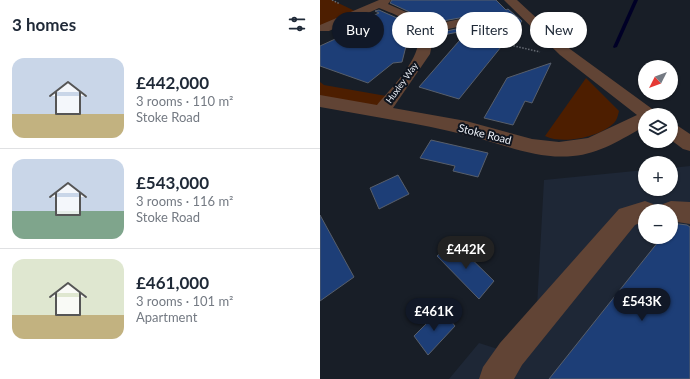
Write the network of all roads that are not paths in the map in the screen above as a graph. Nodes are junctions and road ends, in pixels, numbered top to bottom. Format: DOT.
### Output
graph roads {
  1 [pos="510,0"];
  2 [pos="398,12"];
  3 [pos="324,28"];
  4 [pos="425,48"];
  5 [pos="320,101"];
  6 [pos="640,108"];
  7 [pos="381,112"];
  8 [pos="638,122"];
  9 [pos="678,136"];
  10 [pos="690,144"];
  11 [pos="678,212"];
  12 [pos="690,213"];
  13 [pos="638,214"];
  14 [pos="495,379"];
  1 -- 6 [label="street"];
  2 -- 3 [label="street"];
  4 -- 7 [label="street, Huxley Way"];
  5 -- 7 [label="street, Stoke Road"];
  7 -- 8 [label="street, Stoke Road"];
  9 -- 10 [label="street"];
  11 -- 12 [label="street"];
  13 -- 14 [label="street"];
}
